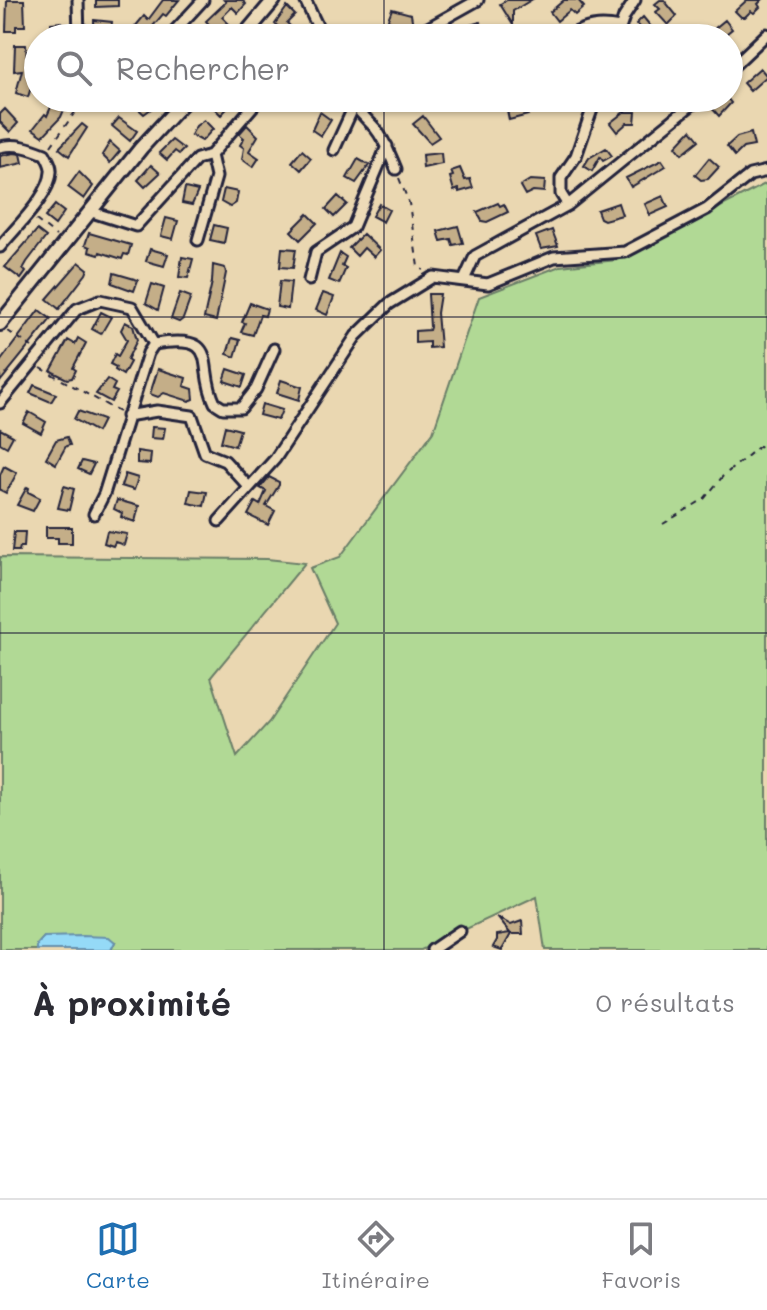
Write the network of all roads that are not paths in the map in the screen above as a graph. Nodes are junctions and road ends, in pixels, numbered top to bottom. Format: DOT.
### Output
graph roads {
  1 [pos="78,0"];
  2 [pos="203,0"];
  3 [pos="274,0"];
  4 [pos="305,0"];
  5 [pos="478,0"];
  6 [pos="635,0"];
  7 [pos="79,24"];
  8 [pos="181,24"];
  9 [pos="254,24"];
  10 [pos="317,24"];
  11 [pos="435,24"];
  12 [pos="623,24"];
  13 [pos="767,34"];
  14 [pos="743,57"];
  15 [pos="175,112"];
  16 [pos="248,112"];
  17 [pos="348,112"];
  18 [pos="361,112"];
  19 [pos="591,112"];
  20 [pos="683,112"];
  21 [pos="387,146"];
  22 [pos="0,147"];
  23 [pos="334,150"];
  24 [pos="211,155"];
  25 [pos="396,169"];
  26 [pos="767,171"];
  27 [pos="568,205"];
  28 [pos="91,209"];
  29 [pos="198,240"];
  30 [pos="0,247"];
  31 [pos="309,280"];
  32 [pos="464,280"];
  33 [pos="0,325"];
  34 [pos="154,344"];
  35 [pos="274,349"];
  36 [pos="0,403"];
  37 [pos="127,416"];
  38 [pos="249,487"];
  39 [pos="94,514"];
  40 [pos="219,521"];
  41 [pos="460,931"];
  42 [pos="432,950"];
  1 -- 7 [label="street"];
  2 -- 8 [label="street"];
  3 -- 9 [label="street"];
  4 -- 10 [label="street"];
  5 -- 11 [label="street"];
  6 -- 12 [label="street"];
  13 -- 14 [label="street"];
  15 -- 28 [label="street"];
  16 -- 24 [label="street"];
  17 -- 23 [label="street"];
  18 -- 21 [label="street"];
  19 -- 27 [label="street"];
  20 -- 27 [label="street"];
  21 -- 25 [label="street"];
  21 -- 31 [label="street"];
  22 -- 30 [label="street"];
  24 -- 28 [label="street"];
  24 -- 29 [label="street"];
  26 -- 32 [label="street"];
  27 -- 32 [label="street"];
  28 -- 33 [label="street"];
  32 -- 38 [label="street"];
  34 -- 35 [label="street"];
  34 -- 36 [label="street"];
  34 -- 37 [label="street"];
  37 -- 38 [label="street"];
  37 -- 39 [label="street"];
  38 -- 40 [label="street"];
  41 -- 42 [label="street"];
}
